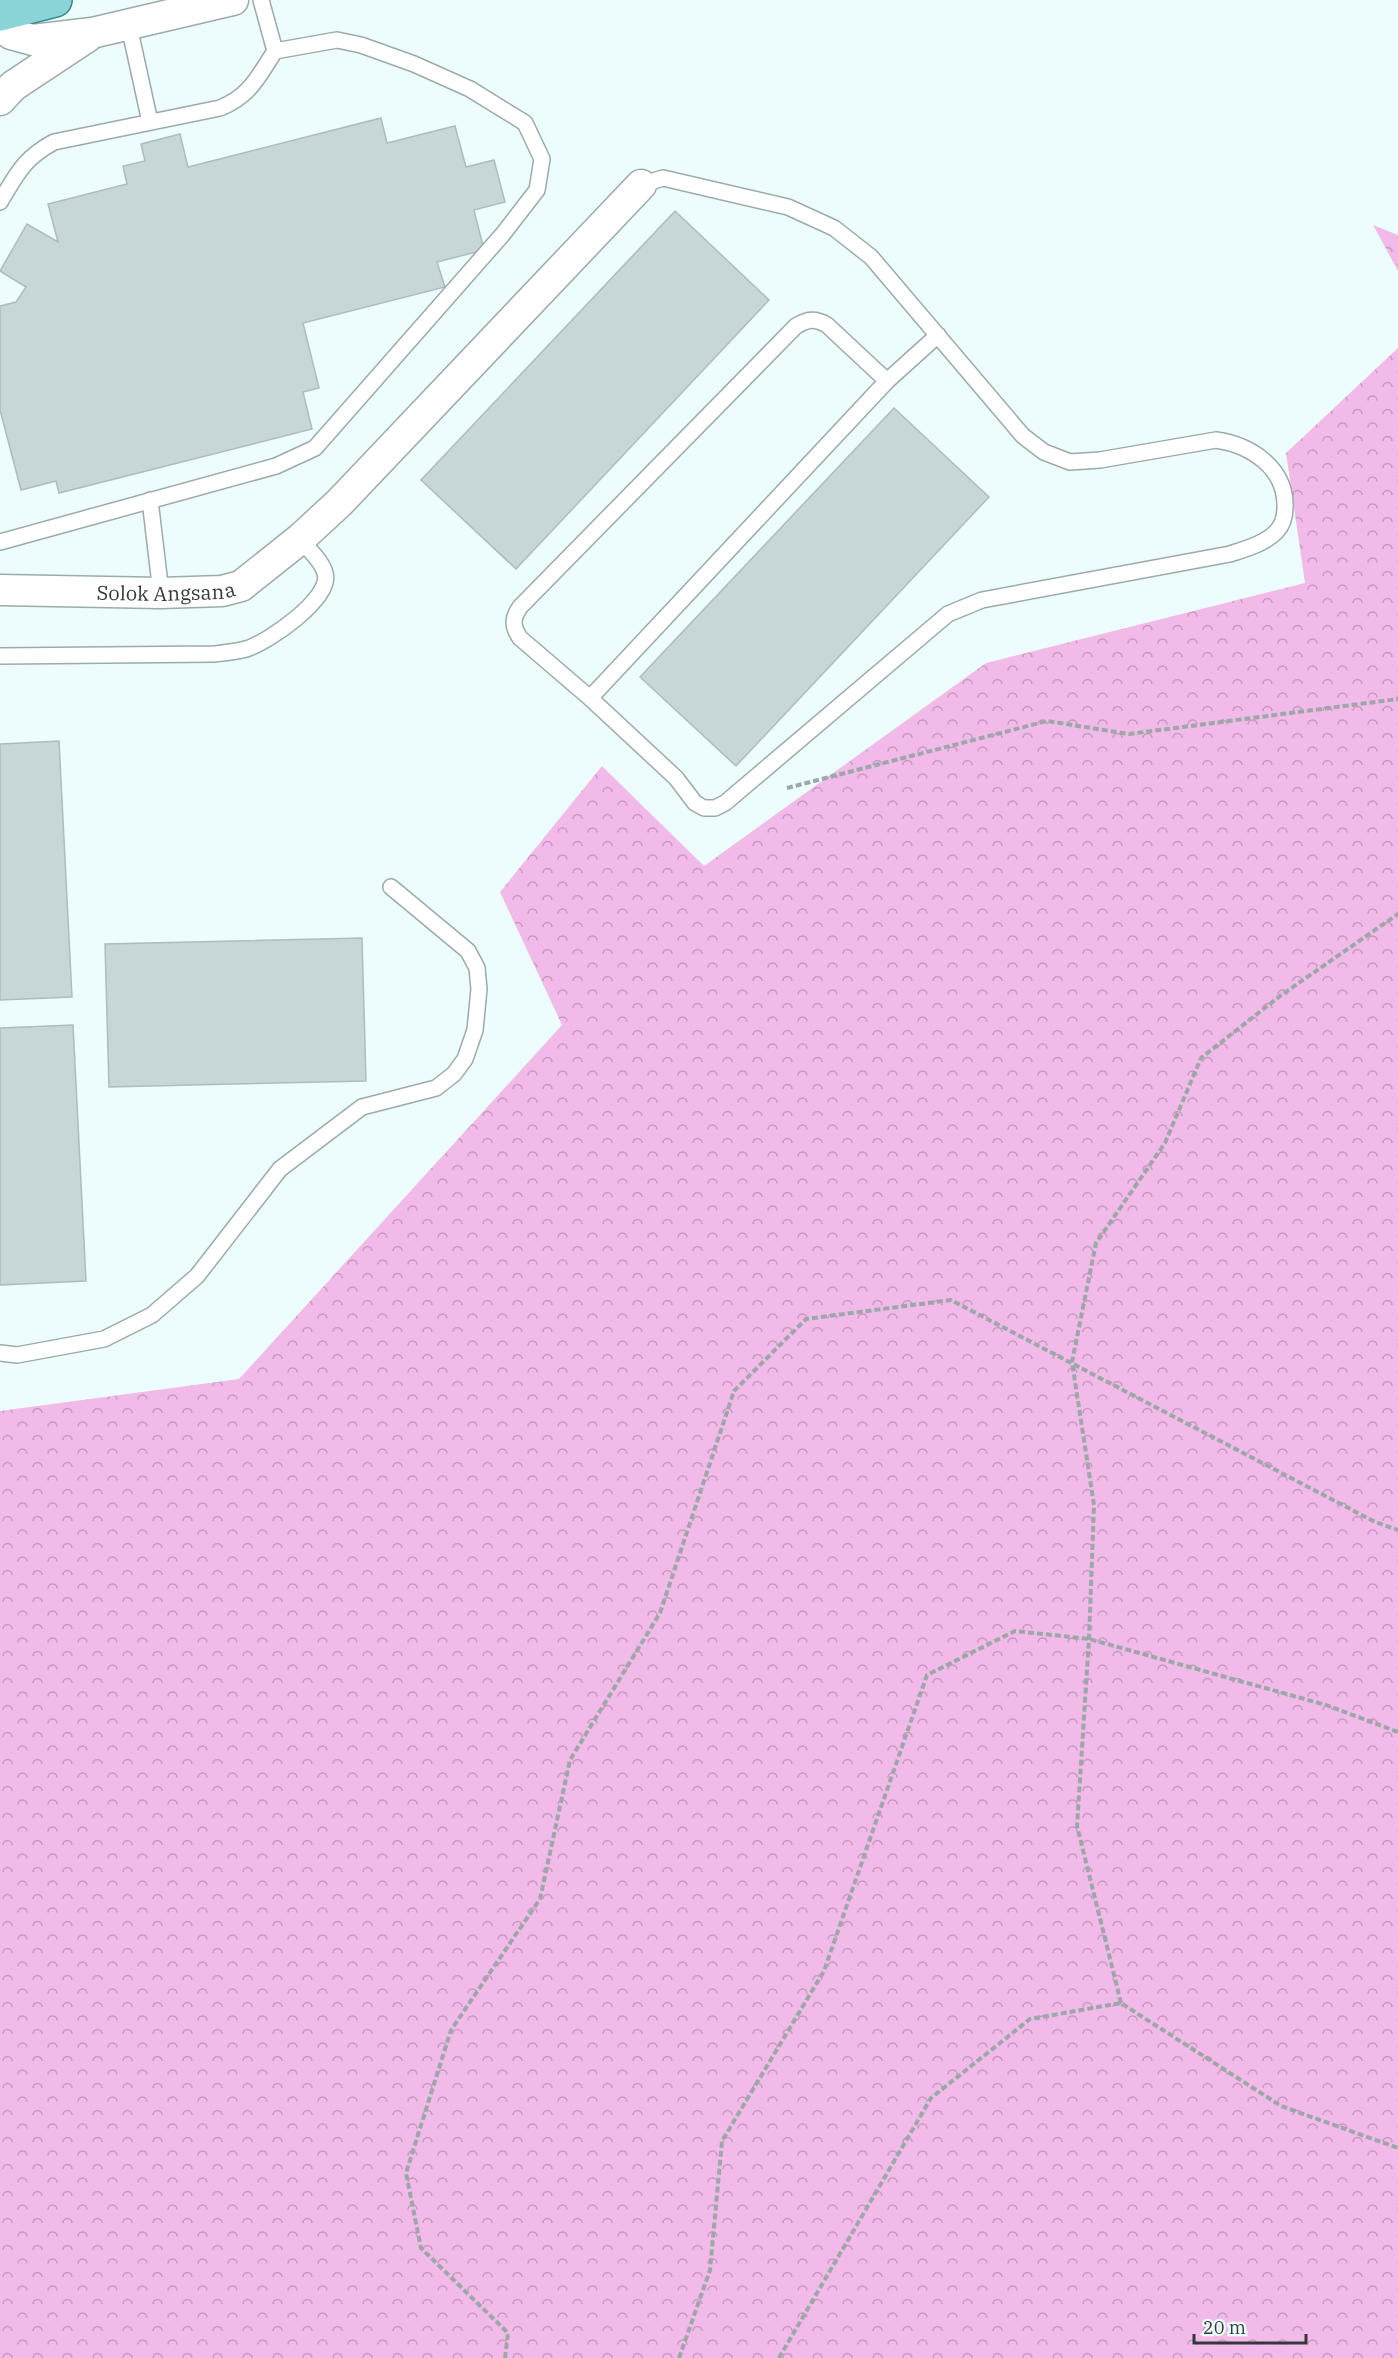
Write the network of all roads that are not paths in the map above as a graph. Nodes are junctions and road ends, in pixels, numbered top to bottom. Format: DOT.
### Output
graph roads {
  1 [pos="55,0"];
  2 [pos="233,0"];
  3 [pos="261,0"];
  4 [pos="0,14"];
  5 [pos="0,25"];
  6 [pos="129,26"];
  7 [pos="92,33"];
  8 [pos="274,51"];
  9 [pos="0,100"];
  10 [pos="150,122"];
  11 [pos="641,185"];
  12 [pos="0,202"];
  13 [pos="938,335"];
  14 [pos="887,381"];
  15 [pos="150,500"];
  16 [pos="300,539"];
  17 [pos="0,542"];
  18 [pos="0,590"];
  19 [pos="161,593"];
  20 [pos="0,656"];
  21 [pos="590,698"];
  22 [pos="391,887"];
  23 [pos="0,1353"];
  1 -- 4 [label="main road"];
  2 -- 6 [label="street"];
  3 -- 8 [label="lane"];
  5 -- 7 [label="street"];
  6 -- 7 [label="street"];
  6 -- 10 [label="lane"];
  7 -- 9 [label="street"];
  8 -- 10 [label="lane"];
  8 -- 15 [label="lane"];
  10 -- 12 [label="lane"];
  11 -- 13 [label="lane"];
  11 -- 16 [label="street, Solok Angsana"];
  13 -- 14 [label="lane"];
  13 -- 21 [label="lane"];
  14 -- 21 [label="lane"];
  14 -- 21 [label="lane"];
  15 -- 17 [label="lane"];
  15 -- 19 [label="lane"];
  16 -- 19 [label="street, Solok Angsana"];
  16 -- 20 [label="lane"];
  18 -- 19 [label="street, Solok Angsana"];
  22 -- 23 [label="lane"];
}
